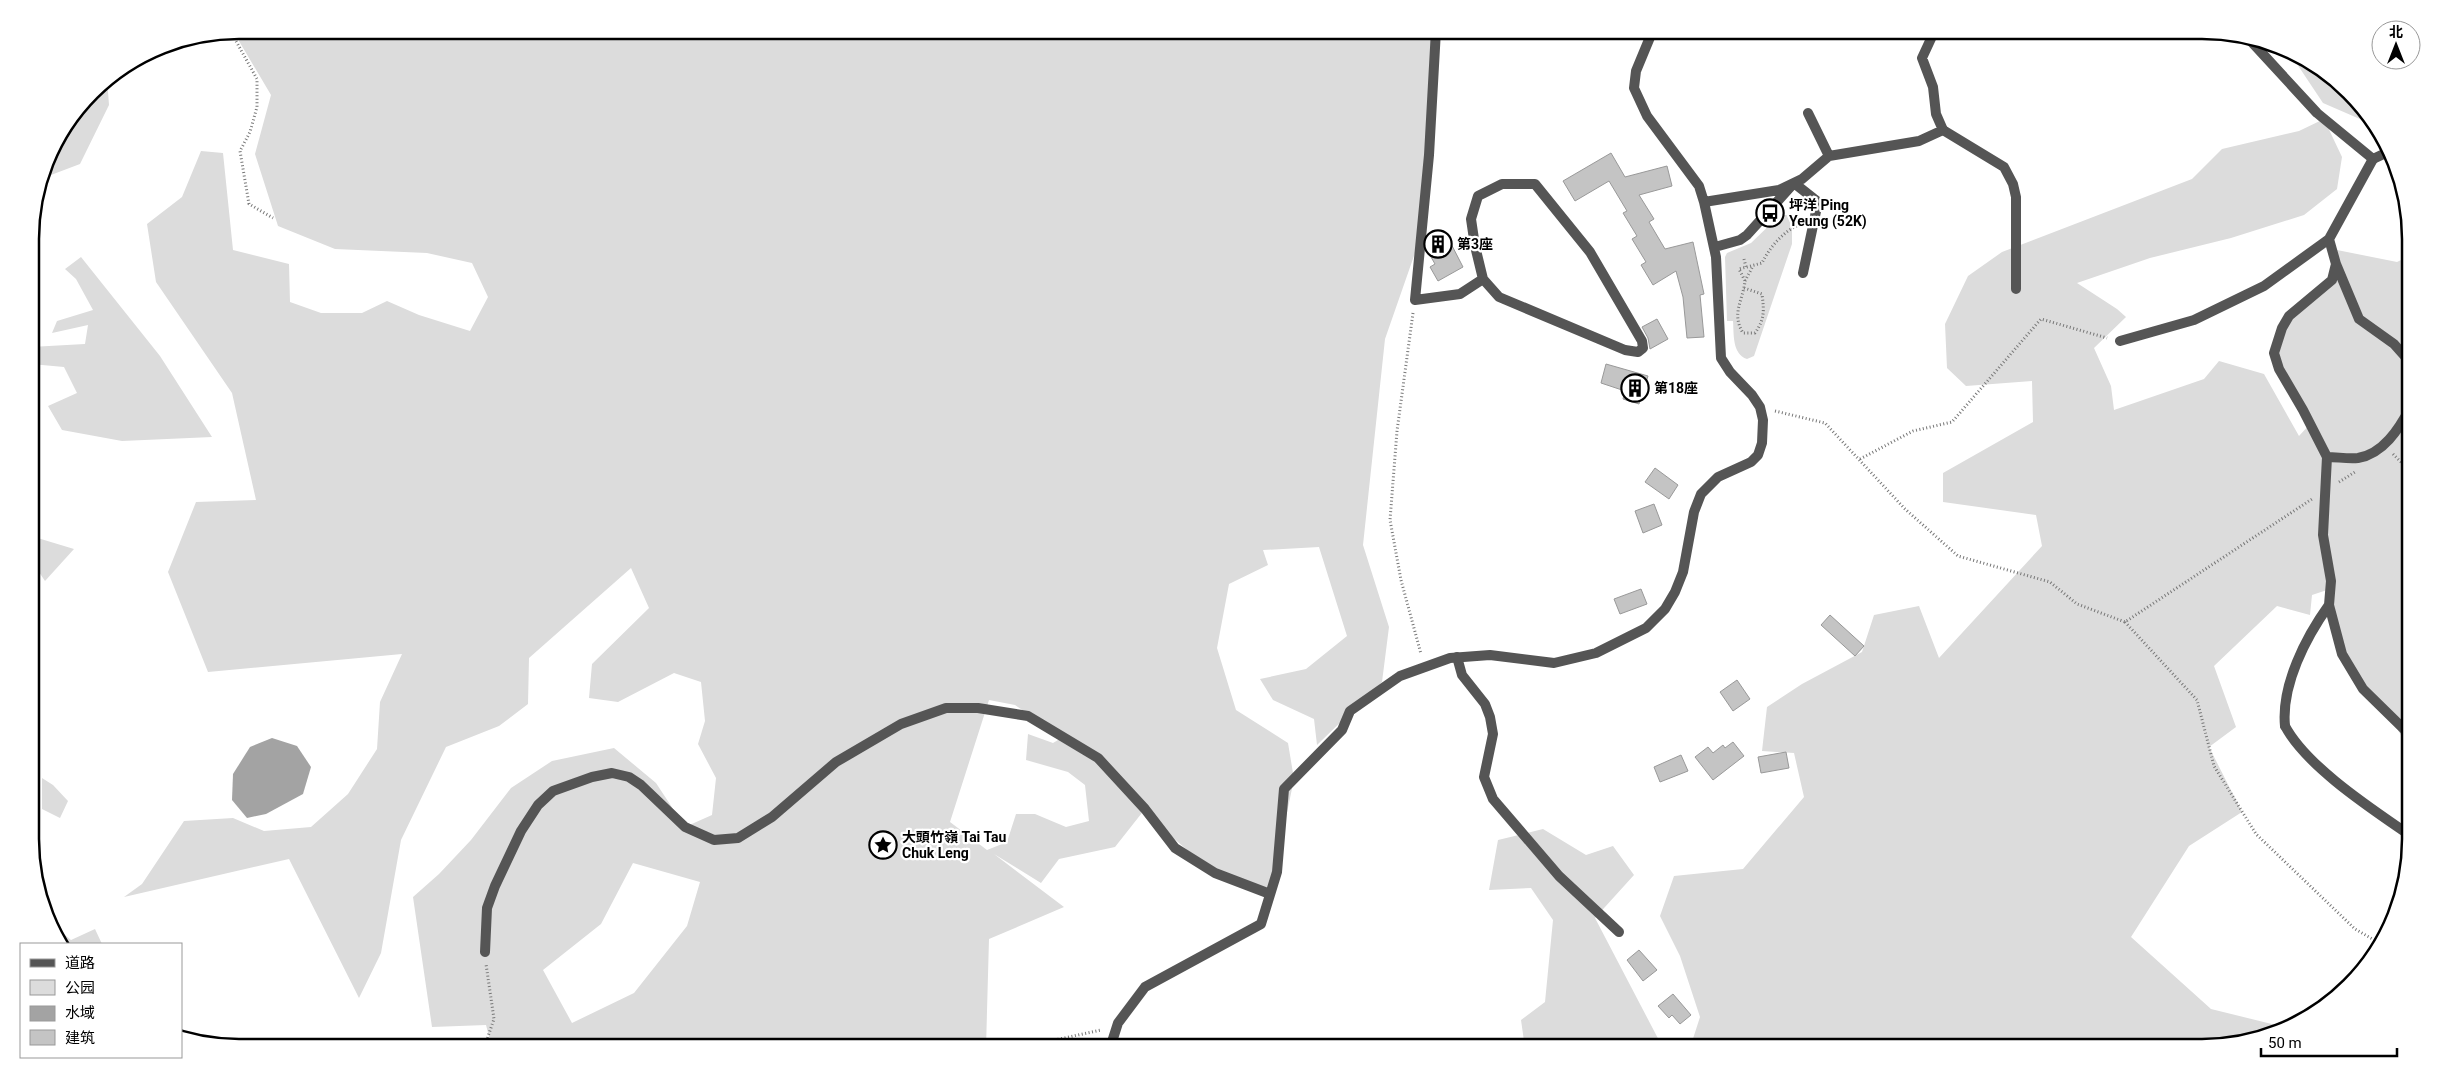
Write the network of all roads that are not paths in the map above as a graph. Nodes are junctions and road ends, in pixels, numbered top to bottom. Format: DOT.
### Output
graph roads {
  1 [pos="1435,39"];
  2 [pos="1649,39"];
  3 [pos="1931,39"];
  4 [pos="2257,47"];
  5 [pos="1808,114"];
  6 [pos="1943,130"];
  7 [pos="2384,154"];
  8 [pos="1829,156"];
  9 [pos="2373,159"];
  10 [pos="1794,183"];
  11 [pos="1704,202"];
  12 [pos="2329,239"];
  13 [pos="1715,247"];
  14 [pos="2336,264"];
  15 [pos="1803,273"];
  16 [pos="1483,279"];
  17 [pos="2016,289"];
  18 [pos="2120,342"];
  19 [pos="2402,353"];
  20 [pos="2402,423"];
  21 [pos="2327,457"];
  22 [pos="2329,605"];
  23 [pos="1457,657"];
  24 [pos="2402,727"];
  25 [pos="2402,830"];
  26 [pos="1270,894"];
  27 [pos="1619,932"];
  28 [pos="485,952"];
  29 [pos="1113,1039"];
  1 -- 16 [label="street"];
  2 -- 11 [label="street"];
  3 -- 6 [label="street"];
  4 -- 9 [label="street"];
  5 -- 8 [label="street"];
  6 -- 8 [label="street"];
  6 -- 17 [label="street"];
  7 -- 9 [label="street"];
  8 -- 10 [label="street"];
  9 -- 12 [label="street"];
  10 -- 11 [label="street"];
  10 -- 13 [label="street"];
  10 -- 15 [label="street"];
  11 -- 13 [label="street"];
  12 -- 14 [label="street"];
  12 -- 18 [label="street"];
  13 -- 23 [label="street"];
  14 -- 19 [label="street"];
  14 -- 21 [label="street"];
  16 -- 16 [label="street"];
  20 -- 21 [label="street"];
  21 -- 22 [label="street"];
  22 -- 24 [label="street"];
  22 -- 25 [label="street"];
  23 -- 26 [label="street"];
  23 -- 27 [label="street"];
  26 -- 28 [label="street"];
  26 -- 29 [label="street"];
}
